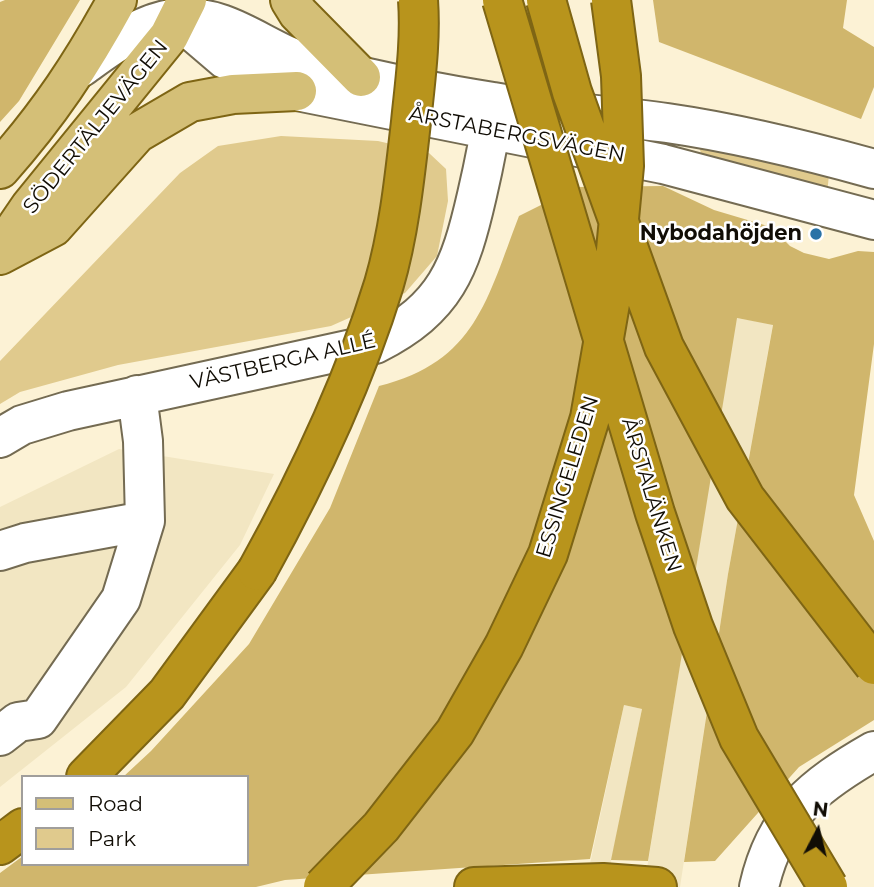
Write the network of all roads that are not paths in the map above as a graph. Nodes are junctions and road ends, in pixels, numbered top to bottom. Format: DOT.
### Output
graph roads {
  1 [pos="117,0"];
  2 [pos="289,0"];
  3 [pos="418,0"];
  4 [pos="502,0"];
  5 [pos="546,0"];
  6 [pos="611,0"];
  7 [pos="177,6"];
  8 [pos="80,68"];
  9 [pos="361,77"];
  10 [pos="297,91"];
  11 [pos="492,116"];
  12 [pos="873,165"];
  13 [pos="0,169"];
  14 [pos="864,217"];
  15 [pos="0,253"];
  16 [pos="137,395"];
  17 [pos="0,438"];
  18 [pos="145,521"];
  19 [pos="0,551"];
  20 [pos="874,665"];
  21 [pos="9,729"];
  22 [pos="874,751"];
  23 [pos="88,775"];
  24 [pos="21,829"];
  25 [pos="0,845"];
  26 [pos="488,886"];
  27 [pos="323,887"];
  28 [pos="657,887"];
  29 [pos="760,887"];
  30 [pos="828,887"];
  1 -- 8 [label="main road"];
  2 -- 9 [label="main road"];
  3 -- 23 [label="highway, bridge"];
  4 -- 30 [label="highway, ÅRSTALÄNKEN, bridge"];
  5 -- 20 [label="highway, bridge"];
  6 -- 27 [label="highway, ESSINGELEDEN, bridge"];
  7 -- 8 [label="street, ÅRSTABERGSVÄGEN"];
  7 -- 9 [label="street, ÅRSTABERGSVÄGEN"];
  7 -- 10 [label="street, ÅRSTABERGSVÄGEN"];
  7 -- 15 [label="main road, SÖDERTÄLJEVÄGEN"];
  8 -- 13 [label="main road"];
  9 -- 11 [label="street, ÅRSTABERGSVÄGEN"];
  10 -- 11 [label="street, ÅRSTABERGSVÄGEN"];
  10 -- 15 [label="main road"];
  11 -- 12 [label="street, ÅRSTABERGSVÄGEN"];
  11 -- 14 [label="street, ÅRSTABERGSVÄGEN"];
  11 -- 16 [label="street, VÄSTBERGA ALLÉ"];
  12 -- 14 [label="street"];
  16 -- 17 [label="street, VÄSTBERGA ALLÉ"];
  16 -- 18 [label="street"];
  18 -- 19 [label="street"];
  18 -- 21 [label="street"];
  22 -- 29 [label="street"];
  24 -- 25 [label="highway"];
  26 -- 28 [label="highway"];
}
